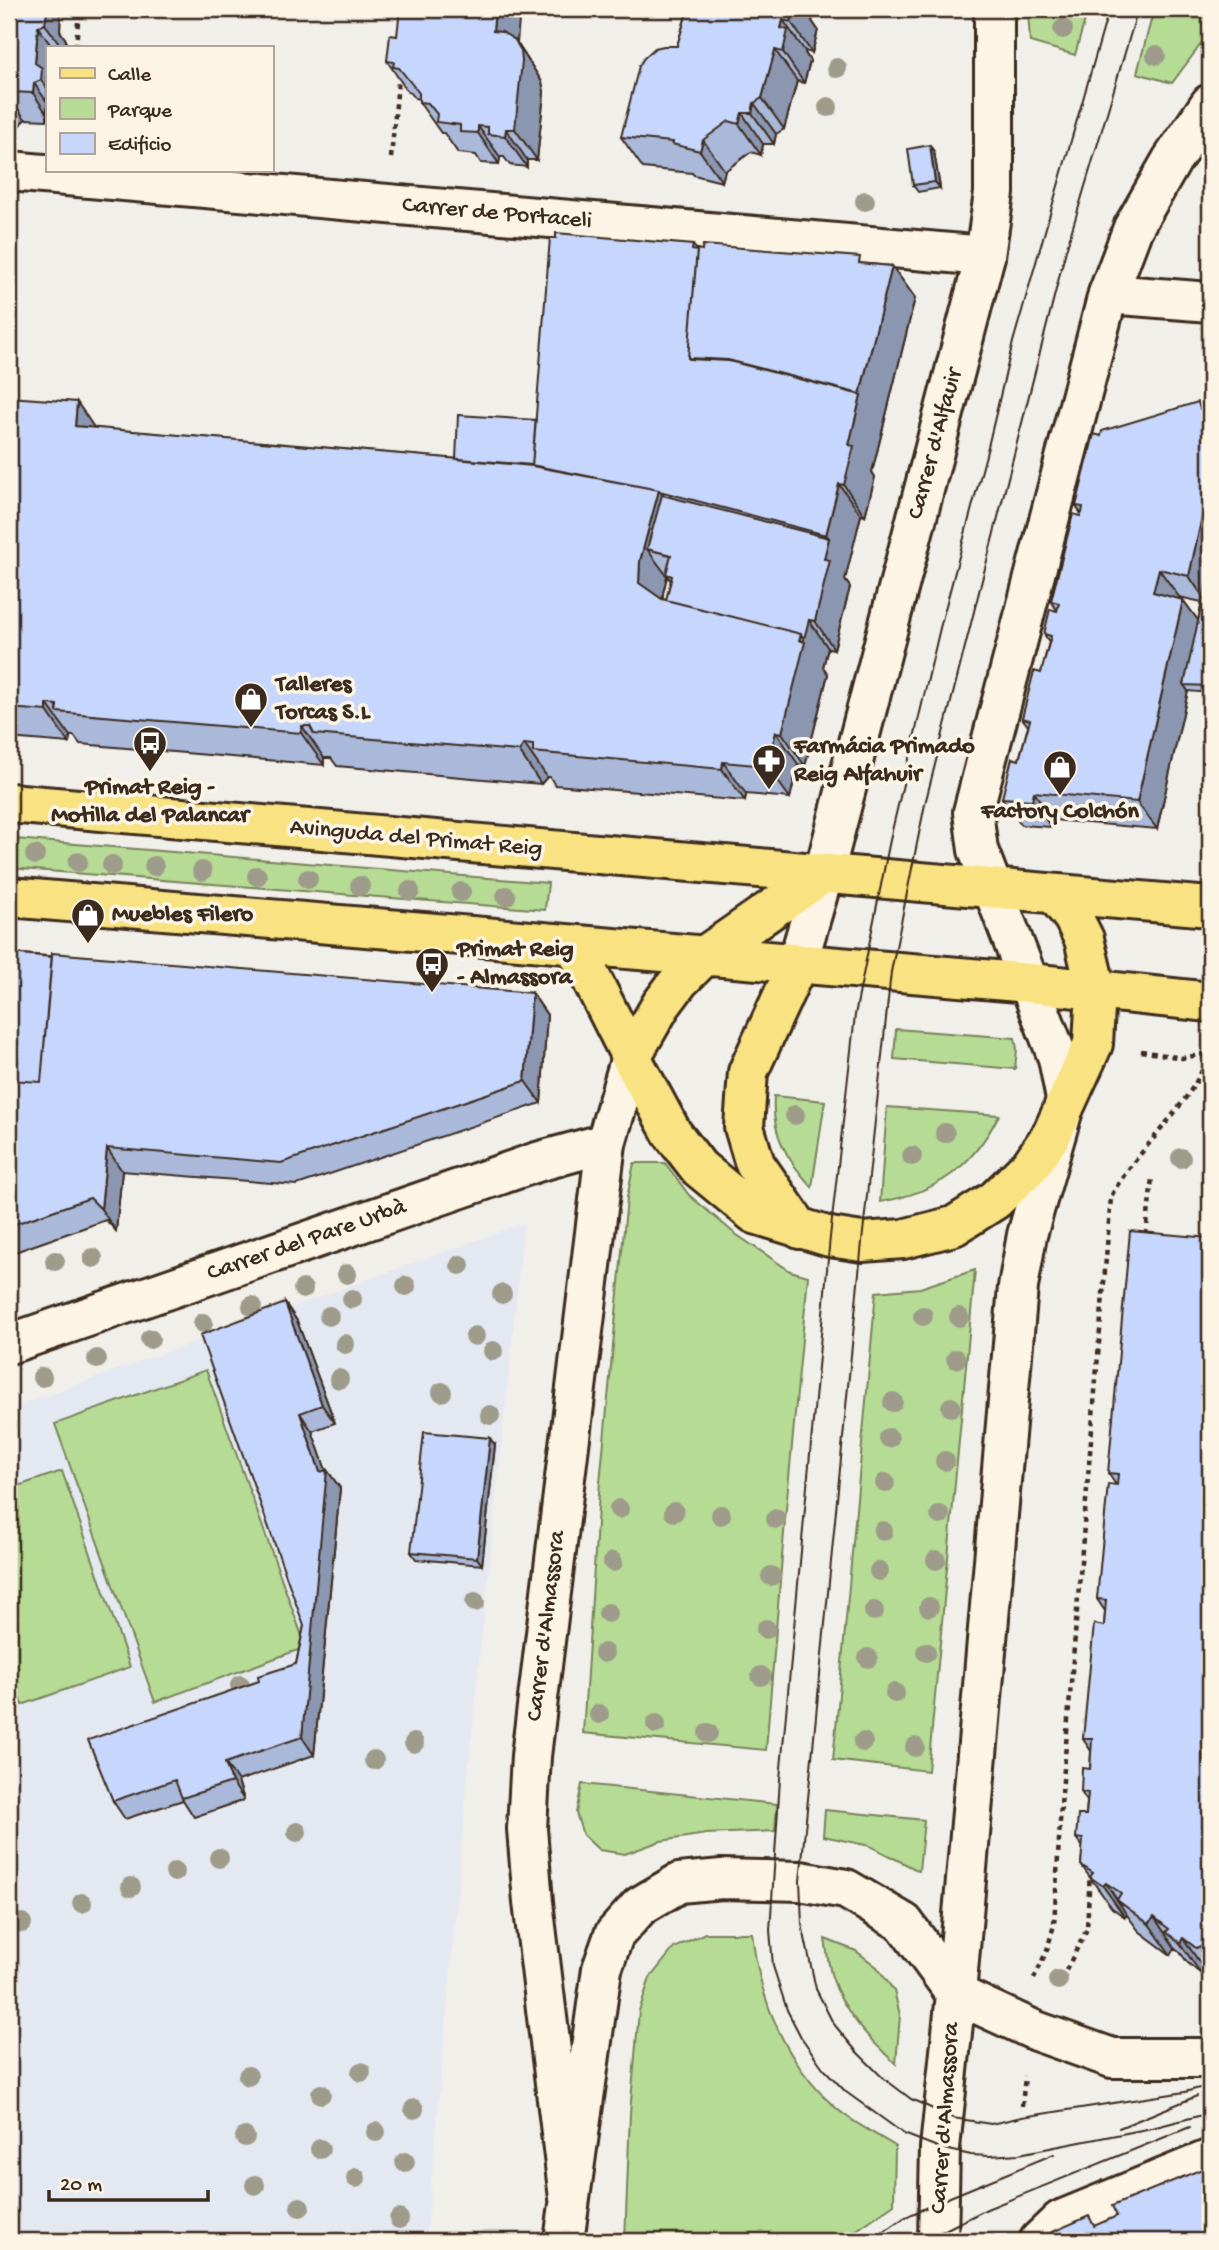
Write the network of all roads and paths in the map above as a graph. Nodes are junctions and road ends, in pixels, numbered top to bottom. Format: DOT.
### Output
graph roads {
  1 [pos="79,9"];
  2 [pos="994,9"];
  3 [pos="76,46"];
  4 [pos="400,61"];
  5 [pos="1210,104"];
  6 [pos="391,165"];
  7 [pos="9,171"];
  8 [pos="985,256"];
  9 [pos="1108,293"];
  10 [pos="1210,302"];
  11 [pos="9,803"];
  12 [pos="824,873"];
  13 [pos="992,888"];
  14 [pos="1055,894"];
  15 [pos="9,897"];
  16 [pos="1210,907"];
  17 [pos="575,946"];
  18 [pos="704,956"];
  19 [pos="797,965"];
  20 [pos="1030,983"];
  21 [pos="1096,990"];
  22 [pos="1210,1002"];
  23 [pos="1206,1045"];
  24 [pos="631,1057"];
  25 [pos="1066,1099"];
  26 [pos="606,1143"];
  27 [pos="1152,1178"];
  28 [pos="800,1229"];
  29 [pos="1145,1247"];
  30 [pos="9,1344"];
  31 [pos="1090,1862"];
  32 [pos="1032,1985"];
  33 [pos="956,1994"];
  34 [pos="1054,1995"];
  35 [pos="1210,2056"];
  36 [pos="1210,2159"];
  37 [pos="569,2198"];
  38 [pos="564,2241"];
  39 [pos="938,2241"];
  40 [pos="1039,2241"];
  1 -- 3 [label="path"];
  2 -- 8 [label="main road, Carrer d'Alfauir"];
  4 -- 6 [label="path"];
  5 -- 9 [label="main road"];
  7 -- 8 [label="main road, Carrer de Portaceli"];
  8 -- 12 [label="main road, Carrer d'Alfauir"];
  9 -- 10 [label="main road"];
  9 -- 13 [label="main road"];
  11 -- 12 [label="main road, Avinguda del Primat Reig"];
  12 -- 13 [label="main road, Avinguda del Primat Reig"];
  12 -- 18 [label="main road"];
  12 -- 19 [label="main road"];
  13 -- 14 [label="main road, Avinguda del Primat Reig"];
  13 -- 20 [label="main road"];
  14 -- 16 [label="main road, Avinguda del Primat Reig"];
  14 -- 21 [label="main road"];
  15 -- 17 [label="main road"];
  17 -- 18 [label="main road"];
  17 -- 24 [label="main road"];
  18 -- 19 [label="main road"];
  18 -- 24 [label="main road"];
  19 -- 20 [label="main road"];
  19 -- 28 [label="main road"];
  20 -- 21 [label="main road"];
  20 -- 25 [label="main road"];
  21 -- 22 [label="main road"];
  21 -- 25 [label="main road"];
  23 -- 32 [label="path"];
  24 -- 26 [label="main road, Carrer d'Almassora"];
  24 -- 28 [label="main road"];
  25 -- 28 [label="main road"];
  25 -- 33 [label="main road, Carrer d'Almassora"];
  26 -- 30 [label="main road, Carrer del Pare Urbà"];
  26 -- 37 [label="main road, Carrer d'Almassora"];
  27 -- 29 [label="path"];
  31 -- 34 [label="path"];
  33 -- 35 [label="main road"];
  33 -- 37 [label="main road, Carrer d'Almassora"];
  33 -- 39 [label="main road, Carrer d'Almassora"];
  36 -- 40 [label="main road"];
  37 -- 38 [label="main road, Carrer d'Almassora"];
}
